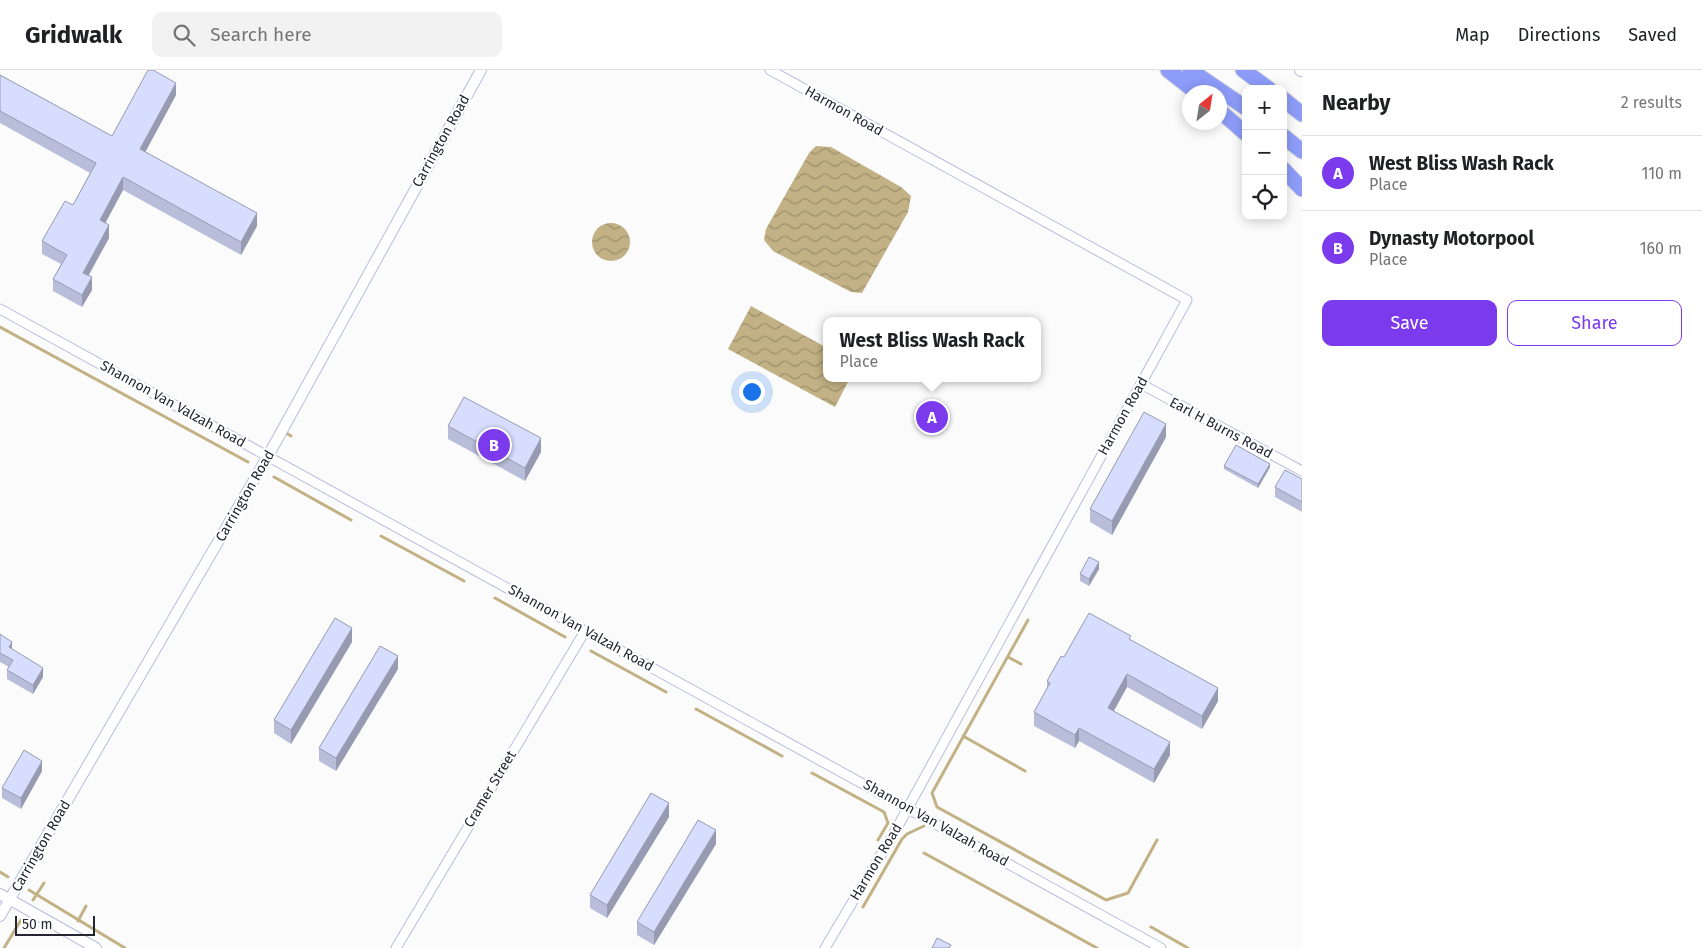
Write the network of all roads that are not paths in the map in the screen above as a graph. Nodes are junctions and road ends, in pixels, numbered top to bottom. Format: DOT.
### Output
graph roads {
  1 [pos="481,70"];
  2 [pos="770,70"];
  3 [pos="1168,70"];
  4 [pos="1190,70"];
  5 [pos="1243,70"];
  6 [pos="1187,85"];
  7 [pos="1264,85"];
  8 [pos="1287,102"];
  9 [pos="1242,105"];
  10 [pos="1302,114"];
  11 [pos="1227,117"];
  12 [pos="1242,130"];
  13 [pos="1287,139"];
  14 [pos="1302,151"];
  15 [pos="1287,173"];
  16 [pos="1302,189"];
  17 [pos="0,309"];
  18 [pos="1141,384"];
  19 [pos="268,456"];
  20 [pos="1302,471"];
  21 [pos="585,630"];
  22 [pos="908,808"];
  23 [pos="0,894"];
  24 [pos="10,900"];
  25 [pos="0,916"];
  26 [pos="96,948"];
  27 [pos="396,948"];
  28 [pos="825,948"];
  29 [pos="1160,948"];
  1 -- 19 [label="street, Carrington Road"];
  2 -- 18 [label="street, Harmon Road"];
  3 -- 6 [label="highway"];
  4 -- 9 [label="highway"];
  5 -- 7 [label="highway"];
  8 -- 10 [label="highway"];
  11 -- 12 [label="highway"];
  13 -- 14 [label="highway"];
  15 -- 16 [label="highway"];
  17 -- 19 [label="street, Shannon Van Valzah Road"];
  18 -- 20 [label="street, Earl H Burns Road"];
  18 -- 22 [label="street, Harmon Road"];
  19 -- 21 [label="street, Shannon Van Valzah Road"];
  19 -- 24 [label="street, Carrington Road"];
  21 -- 22 [label="street, Shannon Van Valzah Road"];
  21 -- 27 [label="street, Cramer Street"];
  22 -- 28 [label="street, Harmon Road"];
  22 -- 29 [label="street, Shannon Van Valzah Road"];
  23 -- 24 [label="street"];
  24 -- 25 [label="street, Carrington Road"];
  24 -- 26 [label="street"];
}
